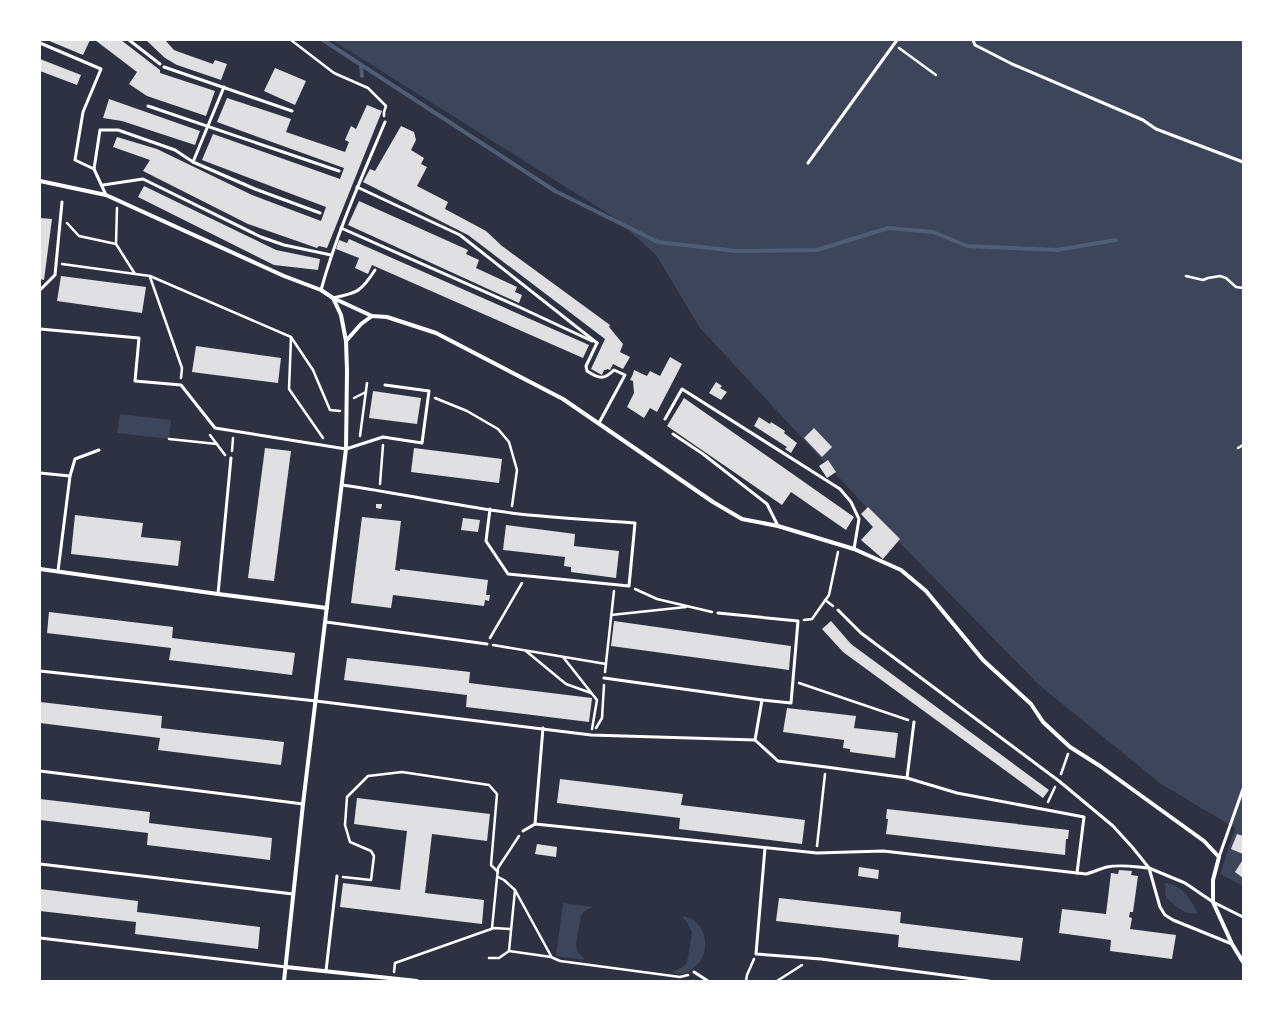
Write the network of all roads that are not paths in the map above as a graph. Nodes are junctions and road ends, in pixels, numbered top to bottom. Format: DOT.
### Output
graph roads {
  1 [pos="129,40"];
  2 [pos="897,40"];
  3 [pos="973,40"];
  4 [pos="40,43"];
  5 [pos="160,64"];
  6 [pos="164,66"];
  7 [pos="224,87"];
  8 [pos="148,106"];
  9 [pos="292,111"];
  10 [pos="385,122"];
  11 [pos="209,126"];
  12 [pos="193,162"];
  13 [pos="1243,162"];
  14 [pos="808,163"];
  15 [pos="94,169"];
  16 [pos="339,171"];
  17 [pos="40,181"];
  18 [pos="103,186"];
  19 [pos="358,187"];
  20 [pos="106,195"];
  21 [pos="62,202"];
  22 [pos="320,213"];
  23 [pos="341,228"];
  24 [pos="331,255"];
  25 [pos="375,270"];
  26 [pos="40,290"];
  27 [pos="321,290"];
  28 [pos="333,298"];
  29 [pos="372,316"];
  30 [pos="40,329"];
  31 [pos="346,341"];
  32 [pos="597,343"];
  33 [pos="385,385"];
  34 [pos="665,419"];
  35 [pos="599,423"];
  36 [pos="673,434"];
  37 [pos="346,449"];
  38 [pos="99,450"];
  39 [pos="231,458"];
  40 [pos="40,473"];
  41 [pos="70,476"];
  42 [pos="342,484"];
  43 [pos="490,509"];
  44 [pos="778,526"];
  45 [pos="854,550"];
  46 [pos="40,569"];
  47 [pos="58,571"];
  48 [pos="218,594"];
  49 [pos="327,608"];
  50 [pos="838,610"];
  51 [pos="718,614"];
  52 [pos="326,622"];
  53 [pos="487,644"];
  54 [pos="40,671"];
  55 [pos="604,678"];
  56 [pos="762,700"];
  57 [pos="316,701"];
  58 [pos="914,722"];
  59 [pos="543,728"];
  60 [pos="755,740"];
  61 [pos="40,771"];
  62 [pos="907,778"];
  63 [pos="1243,789"];
  64 [pos="303,804"];
  65 [pos="535,824"];
  66 [pos="523,831"];
  67 [pos="765,848"];
  68 [pos="1219,856"];
  69 [pos="40,864"];
  70 [pos="1149,868"];
  71 [pos="1077,873"];
  72 [pos="337,876"];
  73 [pos="294,894"];
  74 [pos="1214,902"];
  75 [pos="1243,917"];
  76 [pos="40,938"];
  77 [pos="1232,944"];
  78 [pos="1243,962"];
  79 [pos="286,967"];
  80 [pos="326,971"];
  81 [pos="694,972"];
  82 [pos="390,979"];
  83 [pos="974,980"];
  84 [pos="284,981"];
  85 [pos="417,981"];
  86 [pos="708,981"];
  87 [pos="989,981"];
  1 -- 5 [label="lane"];
  2 -- 14 [label="lane"];
  3 -- 13 [label="lane"];
  4 -- 15 [label="lane"];
  6 -- 7 [label="lane"];
  7 -- 9 [label="lane"];
  7 -- 11 [label="lane"];
  8 -- 11 [label="lane"];
  10 -- 19 [label="lane"];
  11 -- 12 [label="lane"];
  11 -- 16 [label="lane"];
  12 -- 15 [label="lane"];
  12 -- 22 [label="lane"];
  15 -- 18 [label="lane"];
  17 -- 20 [label="street"];
  18 -- 20 [label="lane"];
  18 -- 24 [label="lane"];
  19 -- 23 [label="lane"];
  19 -- 32 [label="lane"];
  20 -- 27 [label="street"];
  21 -- 26 [label="lane"];
  23 -- 24 [label="lane"];
  23 -- 32 [label="lane"];
  24 -- 27 [label="lane"];
  25 -- 28 [label="lane"];
  27 -- 28 [label="street"];
  28 -- 29 [label="street"];
  28 -- 31 [label="street"];
  29 -- 31 [label="street"];
  29 -- 35 [label="street"];
  30 -- 37 [label="lane"];
  31 -- 37 [label="street"];
  32 -- 35 [label="lane"];
  33 -- 37 [label="lane"];
  34 -- 45 [label="lane"];
  35 -- 44 [label="street"];
  36 -- 44 [label="lane"];
  37 -- 42 [label="street"];
  38 -- 41 [label="lane"];
  39 -- 48 [label="lane"];
  40 -- 41 [label="lane"];
  41 -- 47 [label="lane"];
  42 -- 43 [label="lane"];
  42 -- 49 [label="street"];
  43 -- 43 [label="lane"];
  44 -- 45 [label="street"];
  45 -- 68 [label="street"];
  46 -- 47 [label="street"];
  47 -- 48 [label="street"];
  48 -- 49 [label="street"];
  49 -- 52 [label="street"];
  50 -- 70 [label="lane"];
  51 -- 56 [label="lane"];
  52 -- 53 [label="lane"];
  52 -- 57 [label="street"];
  54 -- 57 [label="lane"];
  55 -- 56 [label="lane"];
  56 -- 60 [label="lane"];
  57 -- 59 [label="lane"];
  57 -- 64 [label="street"];
  58 -- 62 [label="lane"];
  59 -- 60 [label="lane"];
  59 -- 65 [label="lane"];
  60 -- 62 [label="lane"];
  61 -- 64 [label="lane"];
  62 -- 71 [label="lane"];
  63 -- 68 [label="lane"];
  64 -- 73 [label="street"];
  65 -- 66 [label="lane"];
  65 -- 67 [label="lane"];
  67 -- 71 [label="lane"];
  67 -- 83 [label="lane"];
  68 -- 74 [label="street"];
  69 -- 73 [label="lane"];
  70 -- 71 [label="lane"];
  70 -- 74 [label="lane"];
  70 -- 77 [label="lane"];
  72 -- 80 [label="lane"];
  73 -- 79 [label="street"];
  74 -- 75 [label="lane"];
  74 -- 77 [label="street"];
  76 -- 79 [label="lane"];
  77 -- 78 [label="street"];
  79 -- 80 [label="street"];
  79 -- 84 [label="street"];
  80 -- 82 [label="street"];
  81 -- 86 [label="lane"];
  82 -- 85 [label="street"];
  83 -- 87 [label="lane"];
}
